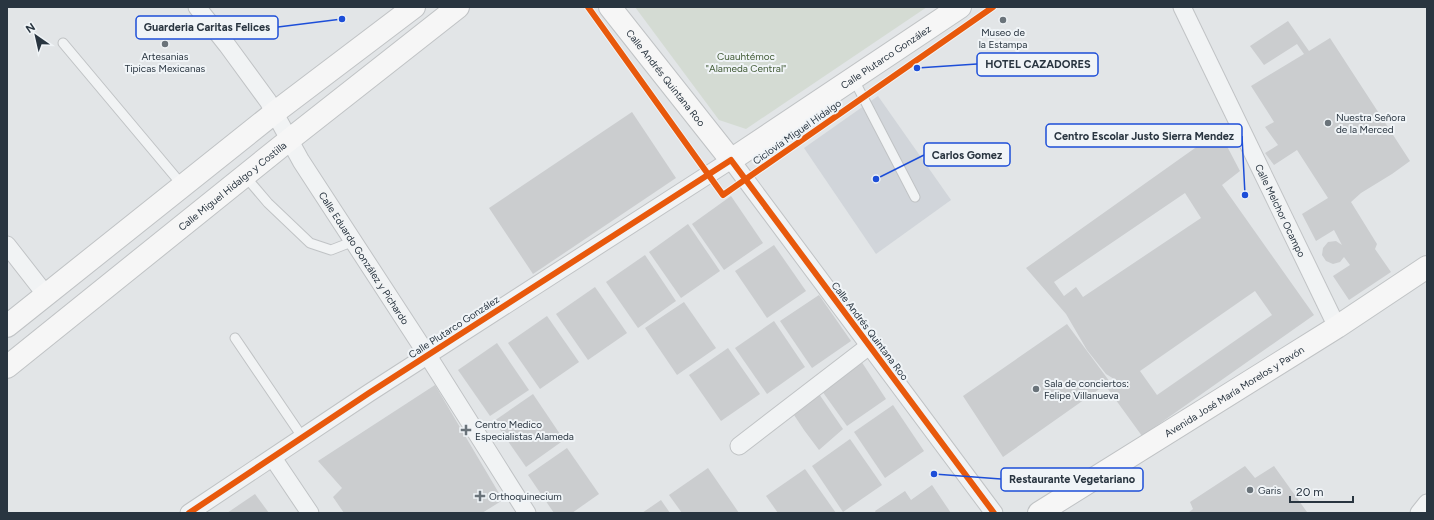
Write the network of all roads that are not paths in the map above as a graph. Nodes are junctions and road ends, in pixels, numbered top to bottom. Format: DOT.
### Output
graph roads {
  1 [pos="197,7"];
  2 [pos="414,7"];
  3 [pos="458,7"];
  4 [pos="610,7"];
  5 [pos="960,7"];
  6 [pos="1182,7"];
  7 [pos="63,43"];
  8 [pos="853,78"];
  9 [pos="274,113"];
  10 [pos="289,140"];
  11 [pos="731,160"];
  12 [pos="245,176"];
  13 [pos="183,186"];
  14 [pos="915,197"];
  15 [pos="354,241"];
  16 [pos="7,245"];
  17 [pos="1427,267"];
  18 [pos="46,295"];
  19 [pos="7,326"];
  20 [pos="1337,327"];
  21 [pos="235,338"];
  22 [pos="869,346"];
  23 [pos="428,356"];
  24 [pos="7,367"];
  25 [pos="303,438"];
  26 [pos="739,446"];
  27 [pos="273,458"];
  28 [pos="1427,503"];
  29 [pos="189,513"];
  30 [pos="310,513"];
  31 [pos="527,513"];
  32 [pos="994,513"];
  33 [pos="1040,513"];
  34 [pos="1419,513"];
  1 -- 9 [label="street, Calle Eduardo González y Pichardo"];
  2 -- 9 [label="main road"];
  3 -- 10 [label="main road, Calle Miguel Hidalgo y Costilla"];
  4 -- 11 [label="main road, Calle Andrés Quintana Roo"];
  5 -- 8 [label="main road, Calle Plutarco González"];
  6 -- 20 [label="street, Calle Melchor Ocampo"];
  7 -- 13 [label="lane"];
  8 -- 11 [label="main road, Calle Plutarco González"];
  8 -- 14 [label="lane"];
  9 -- 10 [label="street, Calle Eduardo González y Pichardo"];
  9 -- 13 [label="main road"];
  10 -- 12 [label="main road, Calle Miguel Hidalgo y Costilla"];
  10 -- 15 [label="street, Calle Eduardo González y Pichardo"];
  11 -- 22 [label="street, Calle Andrés Quintana Roo"];
  11 -- 23 [label="street, Calle Plutarco González"];
  12 -- 15 [label="lane"];
  12 -- 24 [label="main road, Calle Miguel Hidalgo y Costilla"];
  13 -- 18 [label="main road"];
  15 -- 23 [label="street, Calle Eduardo González y Pichardo"];
  16 -- 18 [label="street"];
  17 -- 20 [label="main road, Avenida José María Morelos y Pavón"];
  18 -- 19 [label="main road"];
  20 -- 33 [label="main road, Avenida José María Morelos y Pavón"];
  21 -- 25 [label="lane"];
  22 -- 26 [label="street"];
  22 -- 32 [label="street, Calle Andrés Quintana Roo"];
  23 -- 25 [label="street, Calle Plutarco González"];
  23 -- 31 [label="street, Calle Eduardo González y Pichardo"];
  25 -- 27 [label="street, Calle Plutarco González"];
  27 -- 29 [label="street, Calle Plutarco González"];
  27 -- 30 [label="street"];
  28 -- 34 [label="street"];
}
